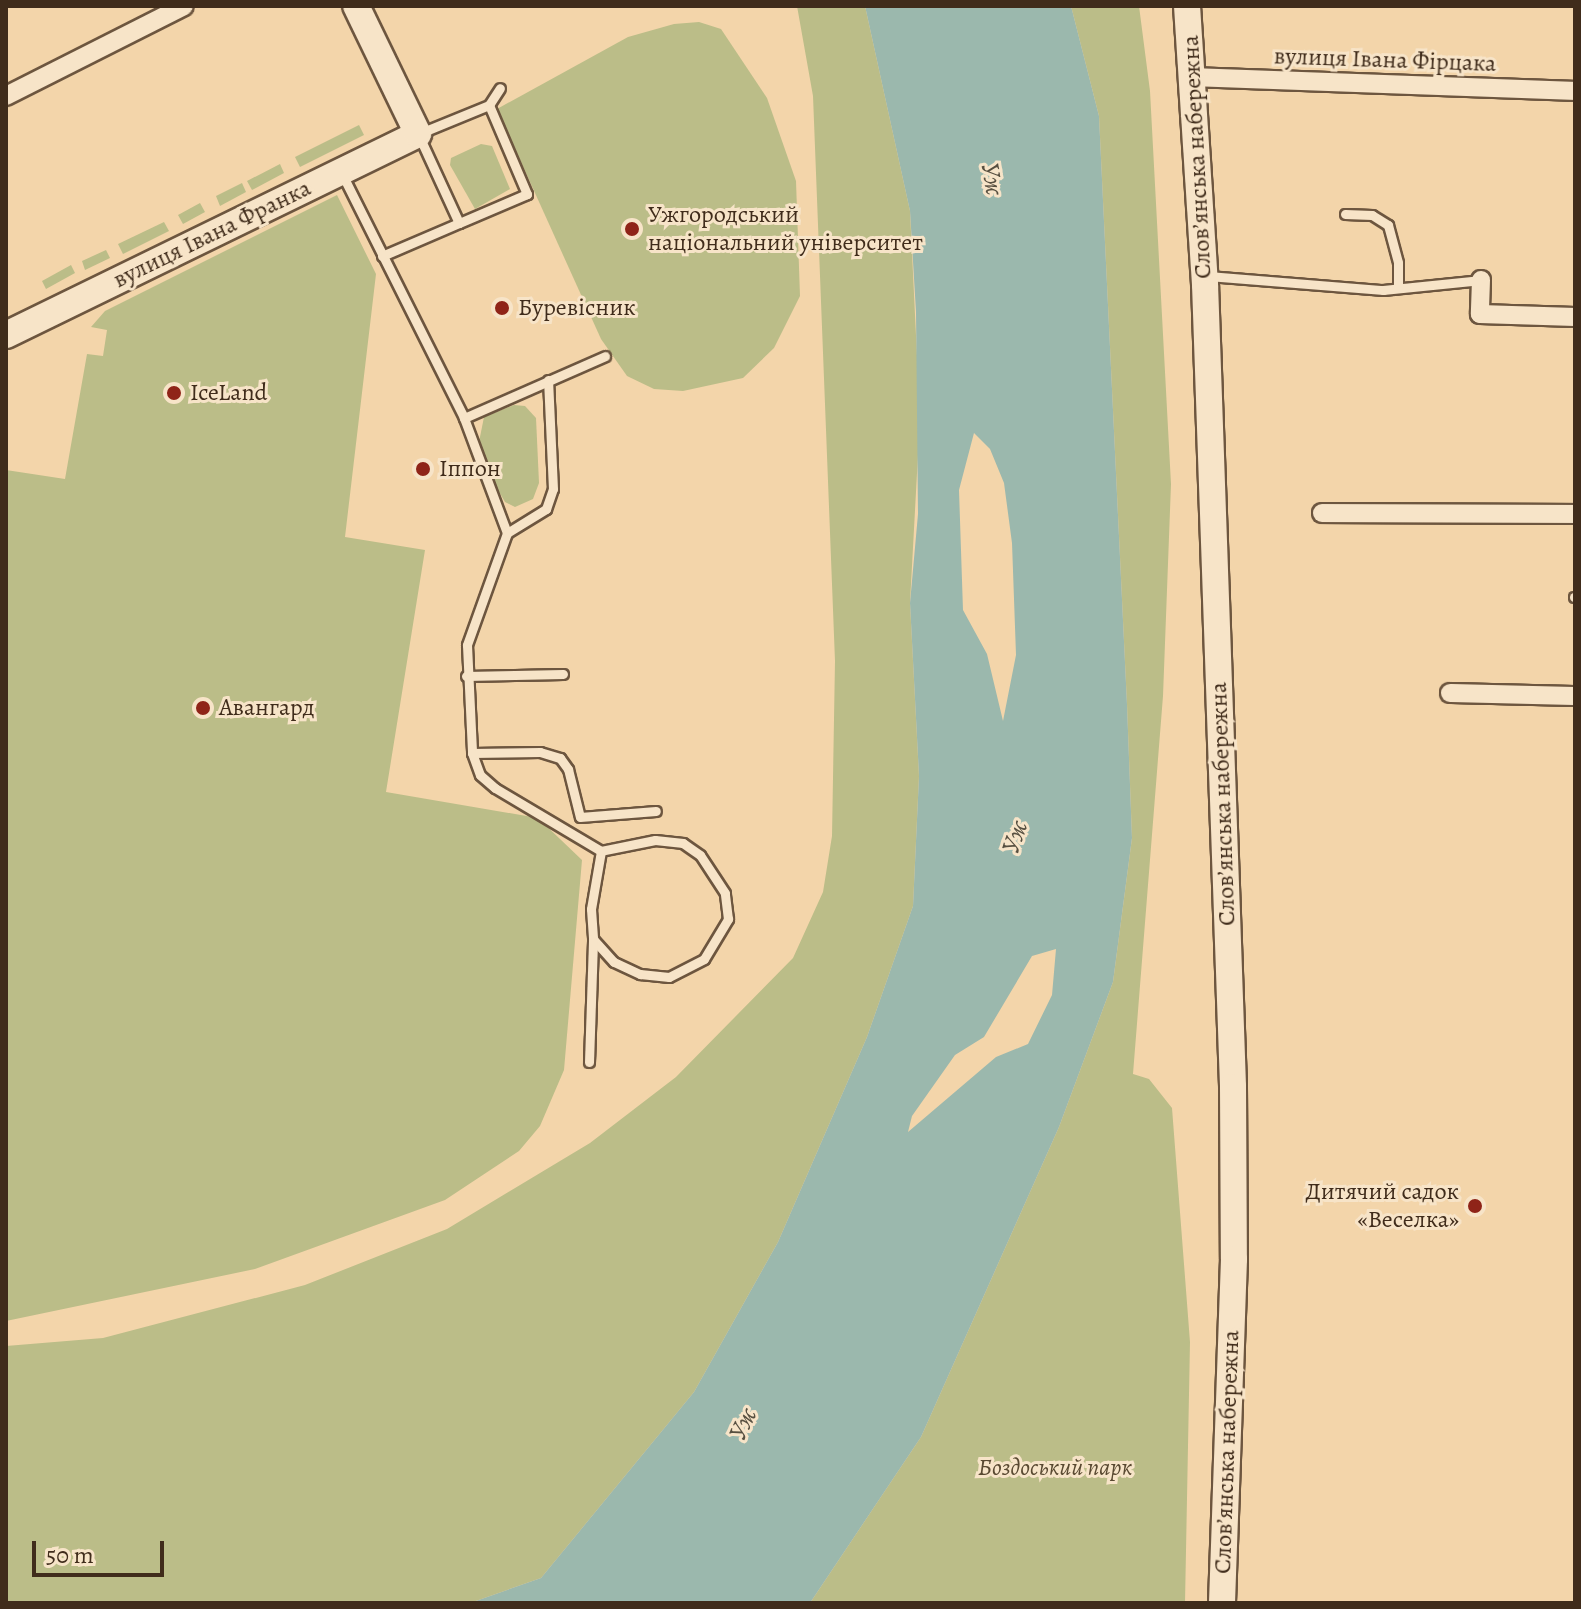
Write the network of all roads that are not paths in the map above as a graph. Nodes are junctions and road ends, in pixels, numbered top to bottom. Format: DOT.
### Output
graph roads {
  1 [pos="184,6"];
  2 [pos="356,6"];
  3 [pos="1187,6"];
  4 [pos="1193,77"];
  5 [pos="500,88"];
  6 [pos="1575,91"];
  7 [pos="6,96"];
  8 [pos="489,105"];
  9 [pos="418,134"];
  10 [pos="341,171"];
  11 [pos="1345,214"];
  12 [pos="459,223"];
  13 [pos="382,256"];
  14 [pos="1205,276"];
  15 [pos="1481,280"];
  16 [pos="1398,287"];
  17 [pos="1575,317"];
  18 [pos="6,335"];
  19 [pos="605,356"];
  20 [pos="548,380"];
  21 [pos="464,418"];
  22 [pos="1322,513"];
  23 [pos="1575,514"];
  24 [pos="507,533"];
  25 [pos="563,674"];
  26 [pos="466,676"];
  27 [pos="1450,693"];
  28 [pos="1575,696"];
  29 [pos="472,753"];
  30 [pos="656,811"];
  31 [pos="601,851"];
  32 [pos="593,939"];
  33 [pos="589,1062"];
  34 [pos="1222,1603"];
  1 -- 7 [label="street"];
  2 -- 9 [label="street"];
  3 -- 4 [label="street, Словʼянська набережна"];
  4 -- 6 [label="street, вулиця Івана Фірцака"];
  4 -- 14 [label="street, Словʼянська набережна"];
  5 -- 8 [label="lane"];
  8 -- 9 [label="lane"];
  8 -- 12 [label="lane"];
  9 -- 10 [label="street, вулиця Івана Франка"];
  9 -- 12 [label="lane"];
  10 -- 13 [label="lane"];
  10 -- 18 [label="street, вулиця Івана Франка"];
  11 -- 16 [label="lane"];
  12 -- 13 [label="lane"];
  13 -- 21 [label="lane"];
  14 -- 16 [label="lane"];
  14 -- 34 [label="street, Словʼянська набережна"];
  15 -- 16 [label="lane"];
  15 -- 17 [label="street"];
  19 -- 20 [label="lane"];
  20 -- 21 [label="lane"];
  20 -- 24 [label="lane"];
  21 -- 24 [label="lane"];
  22 -- 23 [label="street"];
  24 -- 26 [label="lane"];
  25 -- 26 [label="lane"];
  26 -- 29 [label="lane"];
  27 -- 28 [label="street"];
  29 -- 30 [label="lane"];
  29 -- 31 [label="lane"];
  31 -- 32 [label="lane"];
  31 -- 32 [label="lane"];
  32 -- 33 [label="lane"];
}
